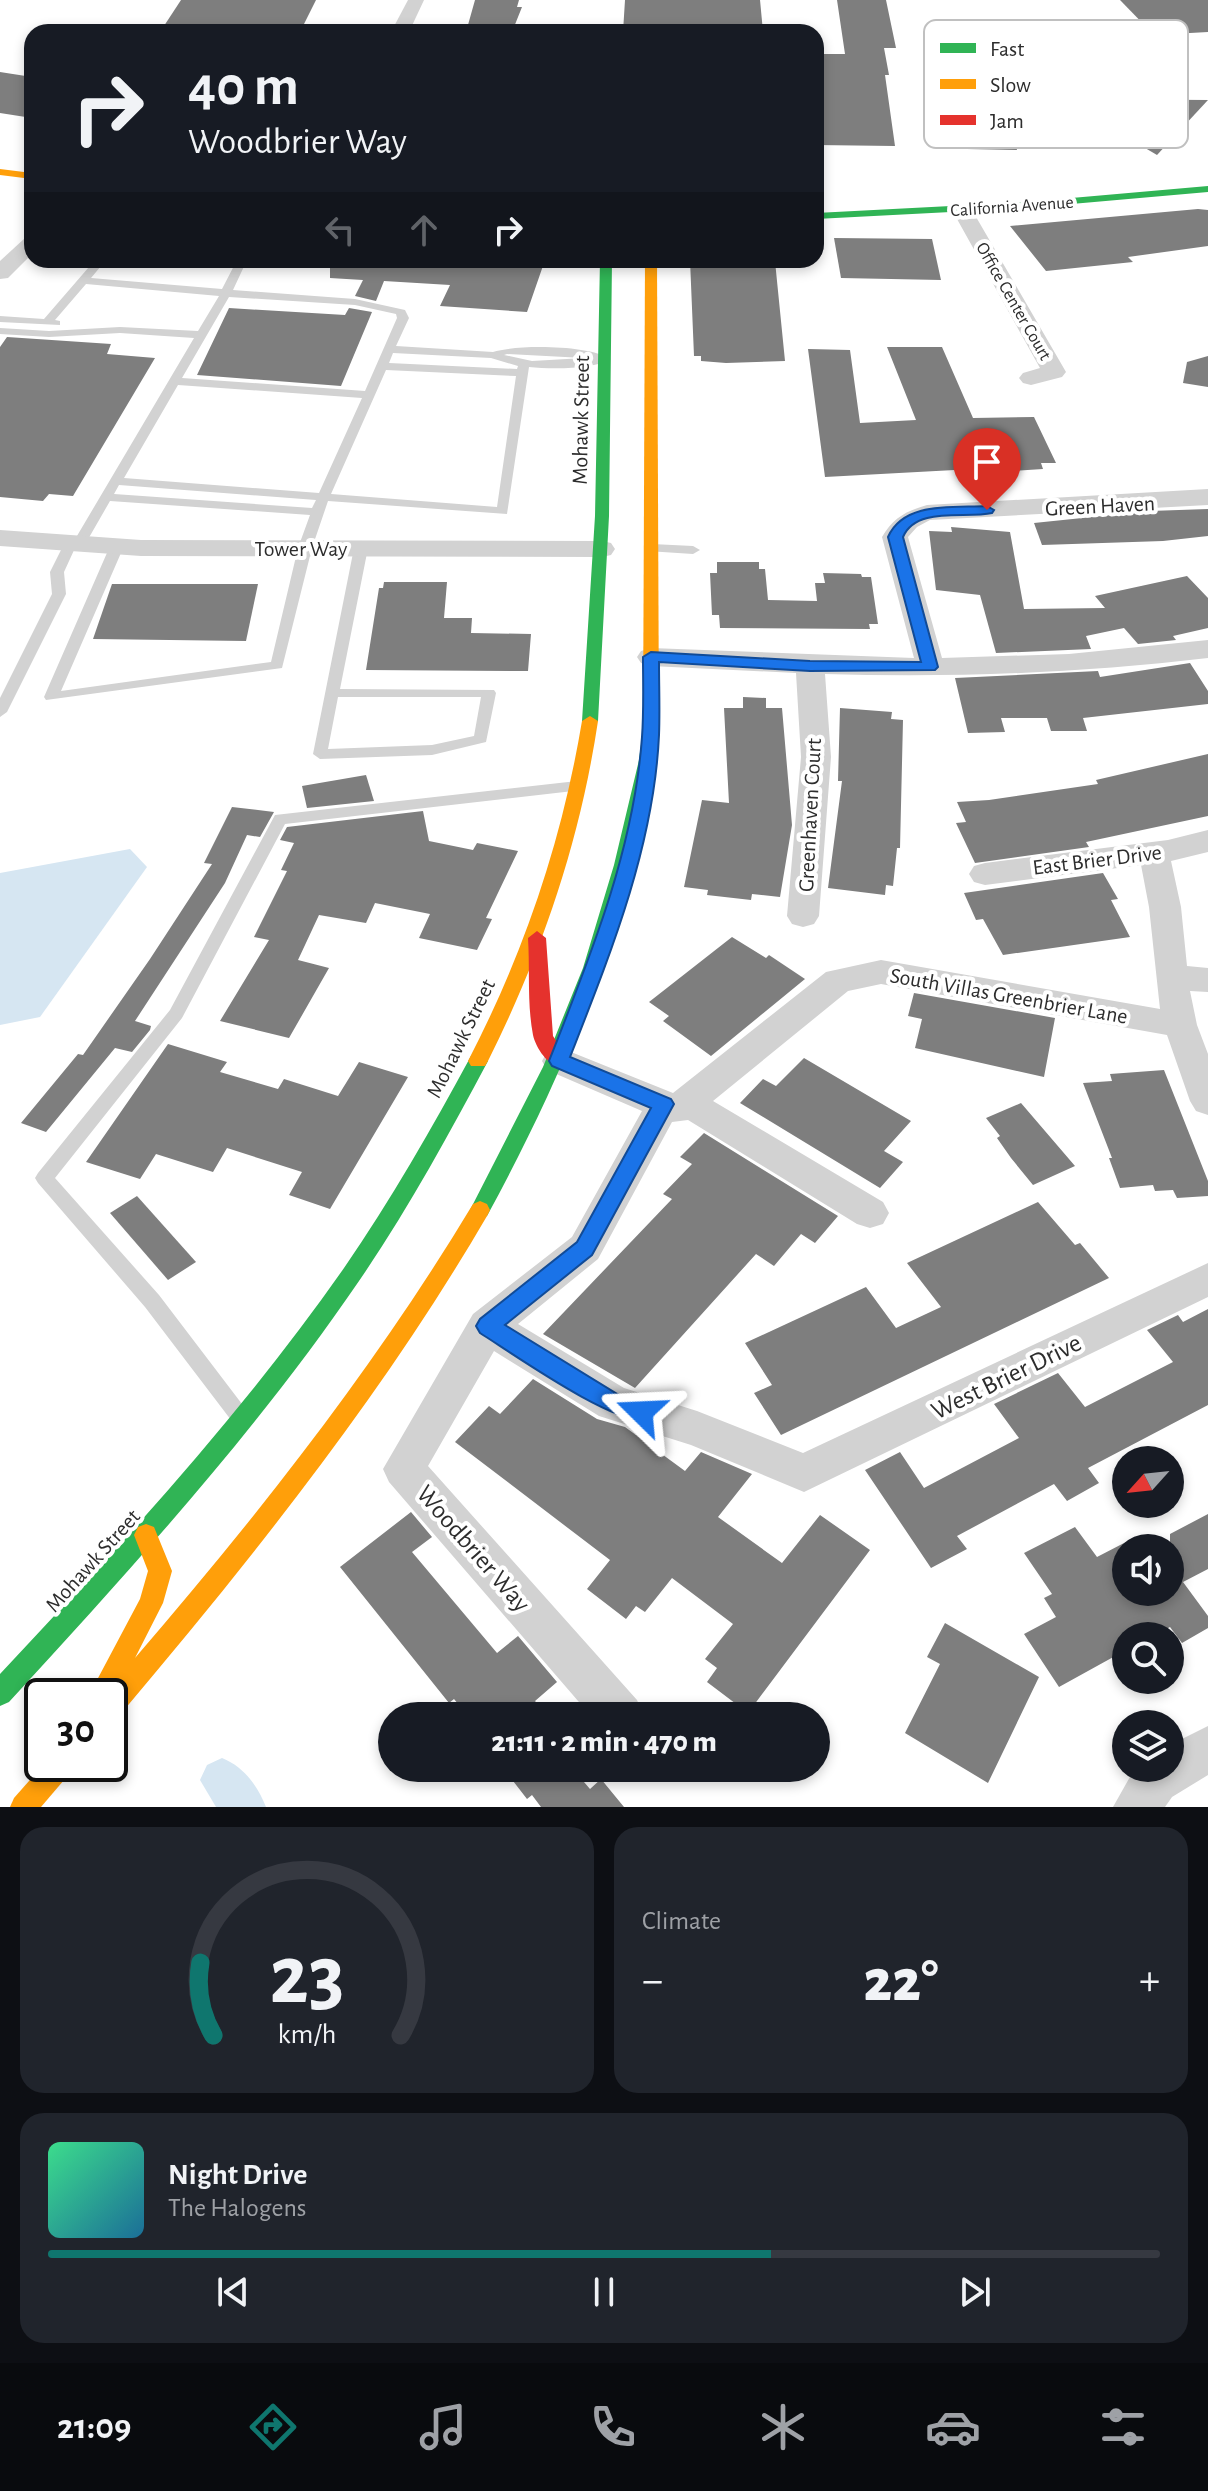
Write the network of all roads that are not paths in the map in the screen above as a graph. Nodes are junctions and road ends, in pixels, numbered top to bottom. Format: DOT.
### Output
graph roads {
  1 [pos="416,0"];
  2 [pos="404,24"];
  3 [pos="0,154"];
  4 [pos="24,158"];
  5 [pos="1208,171"];
  6 [pos="0,172"];
  7 [pos="24,175"];
  8 [pos="1208,189"];
  9 [pos="962,210"];
  10 [pos="824,216"];
  11 [pos="24,250"];
  12 [pos="94,268"];
  13 [pos="238,268"];
  14 [pos="606,268"];
  15 [pos="651,268"];
  16 [pos="0,273"];
  17 [pos="83,281"];
  18 [pos="226,293"];
  19 [pos="0,319"];
  20 [pos="47,322"];
  21 [pos="0,331"];
  22 [pos="71,331"];
  23 [pos="201,335"];
  24 [pos="388,349"];
  25 [pos="493,355"];
  26 [pos="605,359"];
  27 [pos="380,366"];
  28 [pos="524,368"];
  29 [pos="1031,378"];
  30 [pos="174,381"];
  31 [pos="367,395"];
  32 [pos="603,475"];
  33 [pos="115,481"];
  34 [pos="106,497"];
  35 [pos="324,497"];
  36 [pos="1208,497"];
  37 [pos="317,512"];
  38 [pos="619,514"];
  39 [pos="0,538"];
  40 [pos="634,541"];
  41 [pos="74,544"];
  42 [pos="117,546"];
  43 [pos="305,548"];
  44 [pos="361,548"];
  45 [pos="652,548"];
  46 [pos="693,550"];
  47 [pos="611,553"];
  48 [pos="636,580"];
  49 [pos="651,607"];
  50 [pos="1208,649"];
  51 [pos="651,657"];
  52 [pos="810,666"];
  53 [pos="930,667"];
  54 [pos="332,693"];
  55 [pos="0,712"];
  56 [pos="579,786"];
  57 [pos="1208,841"];
  58 [pos="1154,852"];
  59 [pos="985,874"];
  60 [pos="803,916"];
  61 [pos="537,927"];
  62 [pos="1171,977"];
  63 [pos="1208,980"];
  64 [pos="1180,1025"];
  65 [pos="559,1061"];
  66 [pos="1208,1101"];
  67 [pos="675,1103"];
  68 [pos="870,1213"];
  69 [pos="1208,1279"];
  70 [pos="487,1326"];
  71 [pos="243,1420"];
  72 [pos="146,1535"];
  73 [pos="111,1678"];
  74 [pos="128,1686"];
  75 [pos="0,1693"];
  76 [pos="609,1702"];
  77 [pos="1208,1749"];
  78 [pos="45,1782"];
  79 [pos="23,1807"];
  80 [pos="1137,1807"];
  1 -- 2 [label="street"];
  3 -- 4 [label="main road"];
  5 -- 9 [label="main road, California Avenue"];
  6 -- 7 [label="main road"];
  8 -- 9 [label="main road, California Avenue"];
  9 -- 10 [label="main road, California Avenue"];
  9 -- 29 [label="street, Office Center Court"];
  11 -- 16 [label="street"];
  12 -- 17 [label="lane"];
  13 -- 18 [label="lane"];
  14 -- 26 [label="main road, Mohawk Street"];
  15 -- 45 [label="main road"];
  17 -- 18 [label="lane"];
  17 -- 20 [label="lane"];
  18 -- 23 [label="lane"];
  18 -- 24 [label="lane"];
  19 -- 20 [label="lane"];
  20 -- 22 [label="lane"];
  21 -- 22 [label="lane"];
  22 -- 23 [label="lane"];
  23 -- 30 [label="lane"];
  24 -- 25 [label="lane"];
  24 -- 27 [label="lane"];
  25 -- 26 [label="lane"];
  25 -- 28 [label="lane"];
  26 -- 28 [label="lane"];
  26 -- 32 [label="main road, Mohawk Street"];
  27 -- 28 [label="lane"];
  27 -- 31 [label="lane"];
  28 -- 35 [label="lane"];
  30 -- 31 [label="lane"];
  30 -- 33 [label="lane"];
  31 -- 35 [label="lane"];
  32 -- 38 [label="main road"];
  32 -- 47 [label="main road, Mohawk Street"];
  33 -- 34 [label="lane"];
  33 -- 35 [label="lane"];
  34 -- 37 [label="lane"];
  34 -- 41 [label="lane"];
  35 -- 37 [label="lane"];
  36 -- 53 [label="street, Green Haven"];
  37 -- 43 [label="lane"];
  39 -- 41 [label="street, Tower Way"];
  40 -- 45 [label="main road"];
  41 -- 42 [label="street, Tower Way"];
  41 -- 55 [label="lane"];
  42 -- 43 [label="street, Tower Way"];
  42 -- 43 [label="lane"];
  43 -- 44 [label="street, Tower Way"];
  44 -- 47 [label="street, Tower Way"];
  44 -- 54 [label="lane"];
  45 -- 46 [label="lane"];
  45 -- 49 [label="main road"];
  47 -- 56 [label="main road, Mohawk Street"];
  48 -- 49 [label="main road"];
  49 -- 51 [label="main road"];
  50 -- 53 [label="street"];
  51 -- 52 [label="street"];
  51 -- 65 [label="main road"];
  52 -- 53 [label="street"];
  52 -- 60 [label="street, Greenhaven Court"];
  54 -- 54 [label="lane"];
  56 -- 61 [label="main road, Mohawk Street"];
  56 -- 71 [label="lane"];
  57 -- 58 [label="street, East Brier Drive"];
  58 -- 59 [label="street, East Brier Drive"];
  58 -- 62 [label="street"];
  61 -- 65 [label="main road"];
  61 -- 71 [label="main road, Mohawk Street"];
  62 -- 63 [label="street"];
  62 -- 64 [label="street"];
  64 -- 66 [label="street"];
  64 -- 67 [label="street, South Villas Greenbrier Lane"];
  65 -- 67 [label="street"];
  65 -- 74 [label="main road"];
  67 -- 68 [label="street"];
  67 -- 70 [label="street, Woodbrier Way"];
  69 -- 70 [label="street, West Brier Drive"];
  70 -- 76 [label="street, Woodbrier Way"];
  71 -- 72 [label="main road, Mohawk Street"];
  72 -- 73 [label="main road"];
  72 -- 75 [label="main road, Mohawk Street"];
  77 -- 80 [label="street"];
  78 -- 79 [label="main road"];
}
